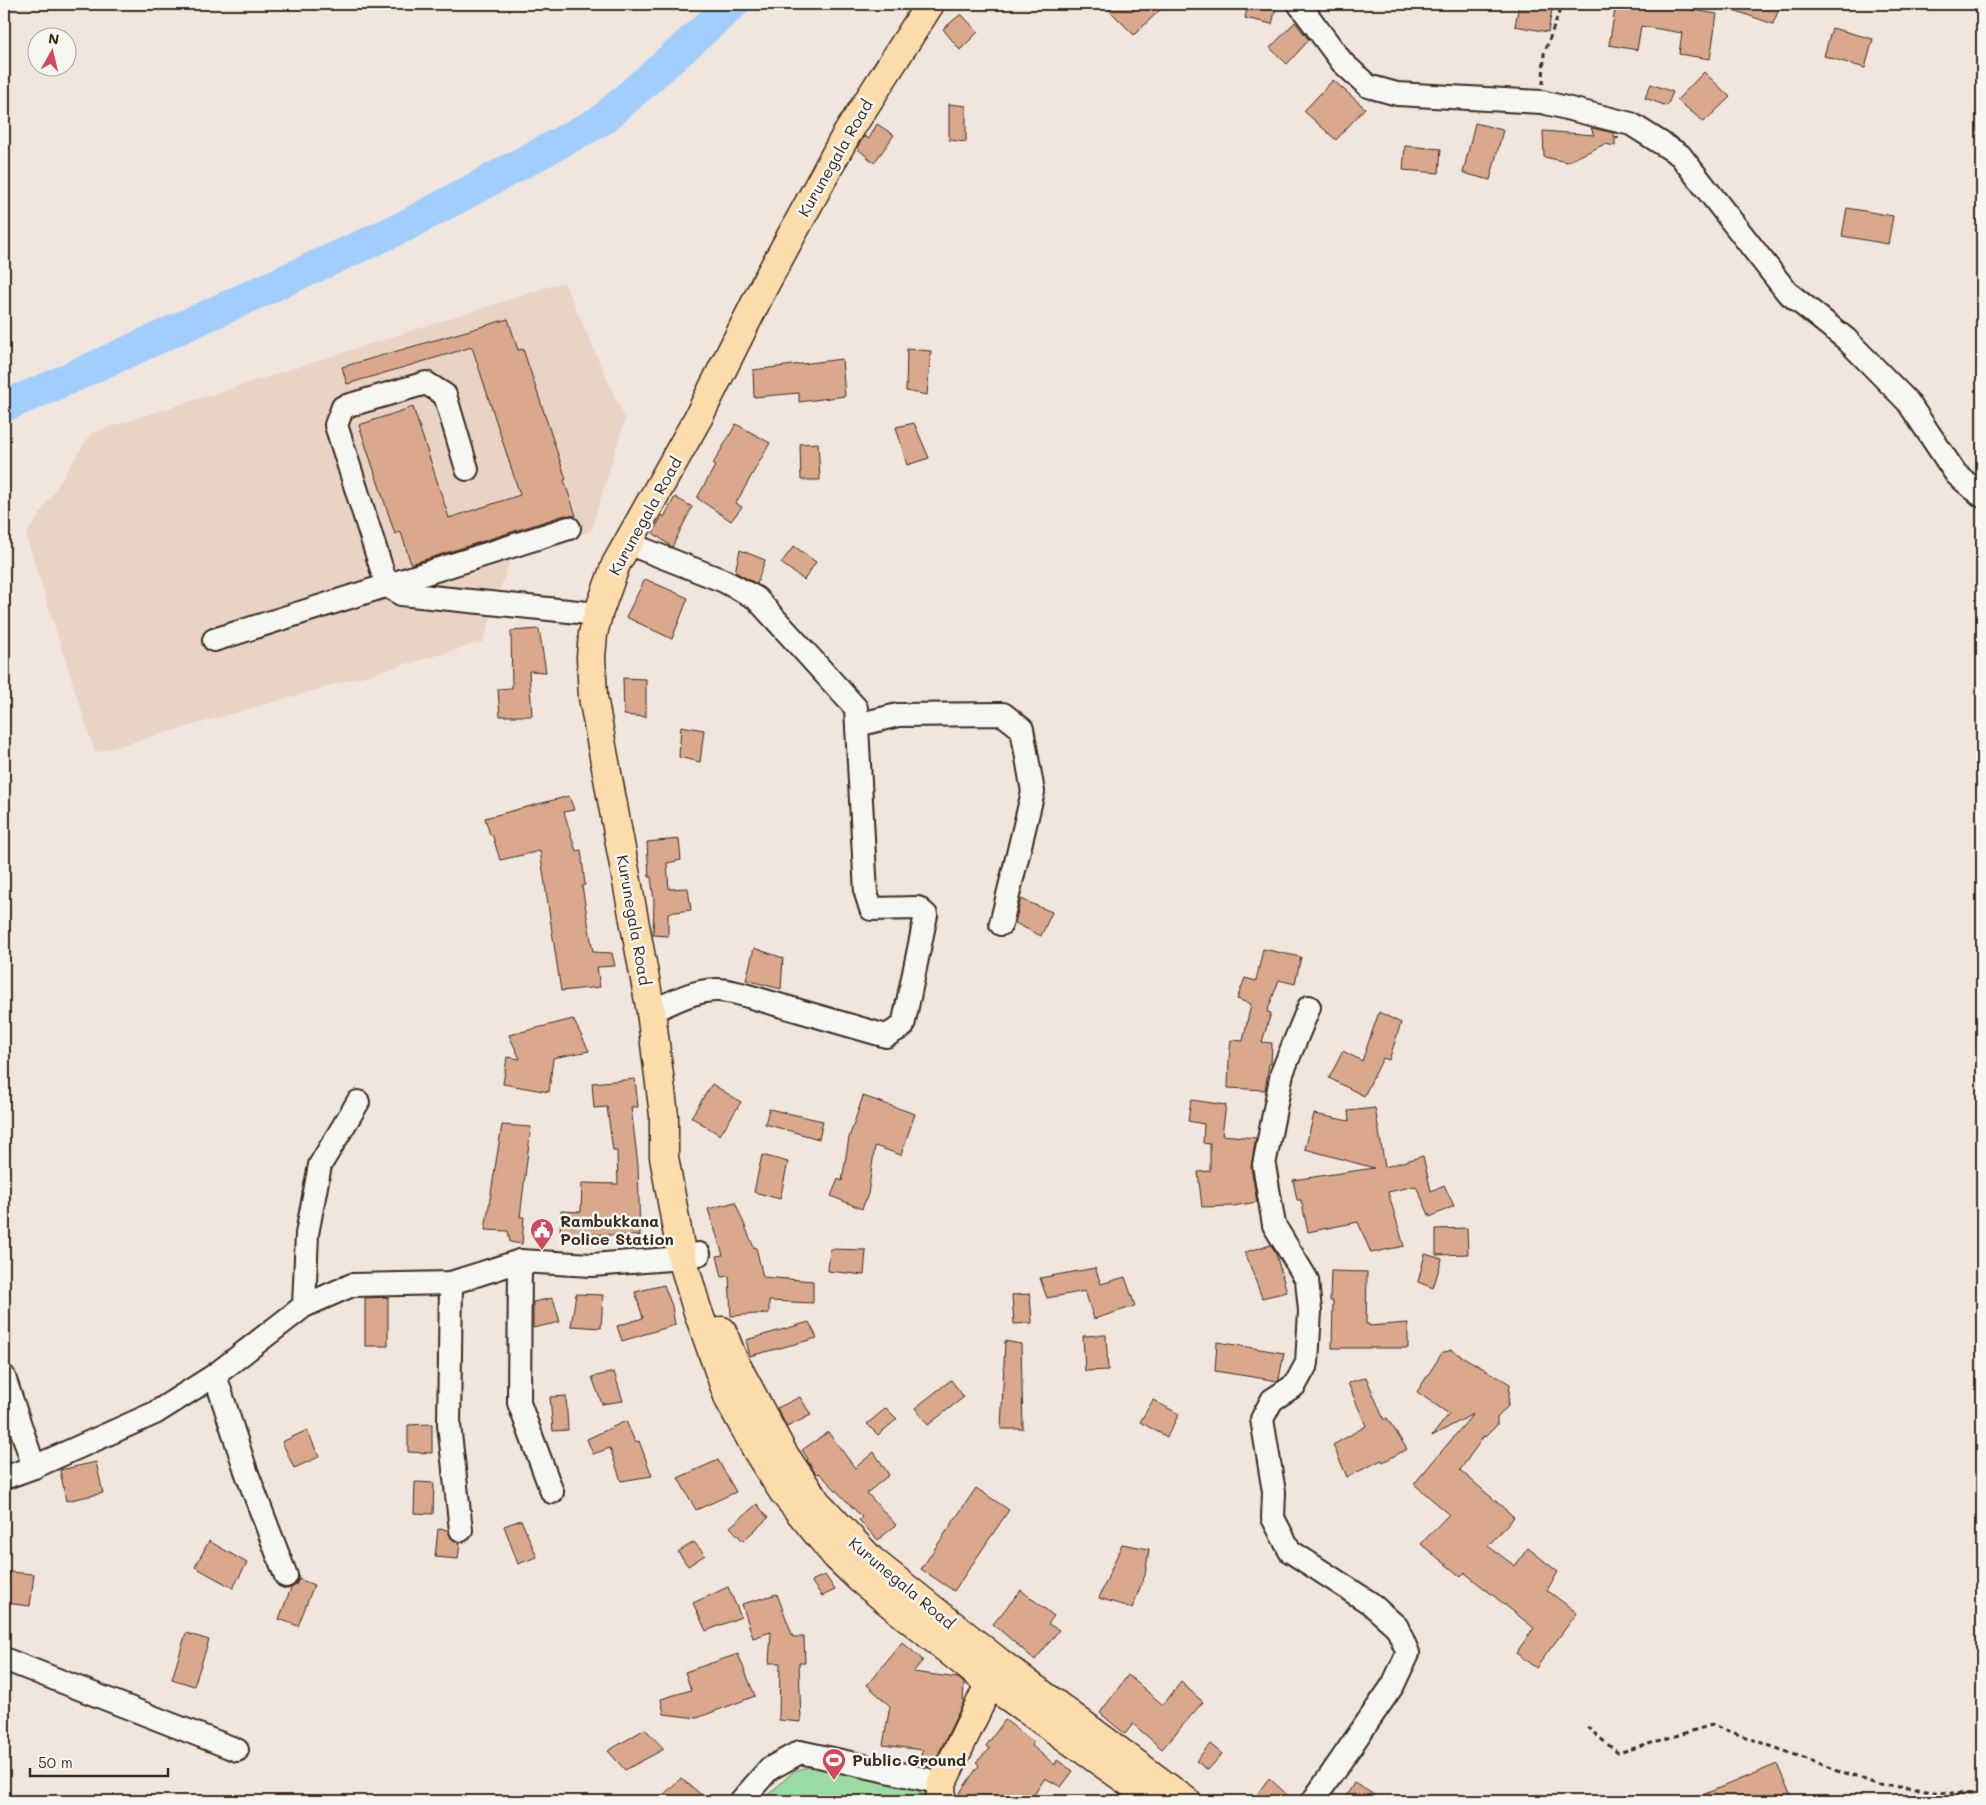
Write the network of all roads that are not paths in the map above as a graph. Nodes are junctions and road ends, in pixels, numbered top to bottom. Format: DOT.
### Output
graph roads {
  1 [pos="930,4"];
  2 [pos="1299,4"];
  3 [pos="467,468"];
  4 [pos="1982,496"];
  5 [pos="569,528"];
  6 [pos="627,543"];
  7 [pos="387,586"];
  8 [pos="598,614"];
  9 [pos="214,640"];
  10 [pos="857,725"];
  11 [pos="1001,924"];
  12 [pos="1309,1007"];
  13 [pos="651,1012"];
  14 [pos="358,1102"];
  15 [pos="690,1256"];
  16 [pos="520,1261"];
  17 [pos="451,1283"];
  18 [pos="304,1306"];
  19 [pos="215,1375"];
  20 [pos="4,1377"];
  21 [pos="34,1467"];
  22 [pos="4,1478"];
  23 [pos="552,1492"];
  24 [pos="461,1530"];
  25 [pos="286,1576"];
  26 [pos="4,1659"];
  27 [pos="994,1673"];
  28 [pos="237,1750"];
  29 [pos="941,1792"];
  30 [pos="741,1801"];
  31 [pos="1156,1801"];
  32 [pos="1186,1801"];
  33 [pos="1313,1801"];
  1 -- 6 [label="main road, Kurunegala Road"];
  2 -- 4 [label="street"];
  3 -- 7 [label="street"];
  5 -- 7 [label="street"];
  6 -- 8 [label="main road, Kurunegala Road"];
  6 -- 10 [label="street"];
  7 -- 8 [label="street"];
  7 -- 9 [label="street"];
  8 -- 13 [label="main road, Kurunegala Road"];
  10 -- 11 [label="street"];
  10 -- 13 [label="street"];
  12 -- 33 [label="street"];
  13 -- 15 [label="main road, Kurunegala Road"];
  14 -- 18 [label="street"];
  15 -- 16 [label="street"];
  15 -- 27 [label="main road, Kurunegala Road"];
  16 -- 17 [label="street"];
  16 -- 23 [label="street"];
  17 -- 18 [label="street"];
  17 -- 24 [label="street"];
  18 -- 19 [label="street"];
  19 -- 21 [label="street"];
  19 -- 25 [label="street"];
  20 -- 21 [label="street"];
  21 -- 22 [label="street"];
  26 -- 28 [label="street"];
  27 -- 29 [label="main road"];
  27 -- 31 [label="main road, Kurunegala Road"];
  27 -- 32 [label="main road, Kurunegala Road"];
  29 -- 30 [label="street"];
}
